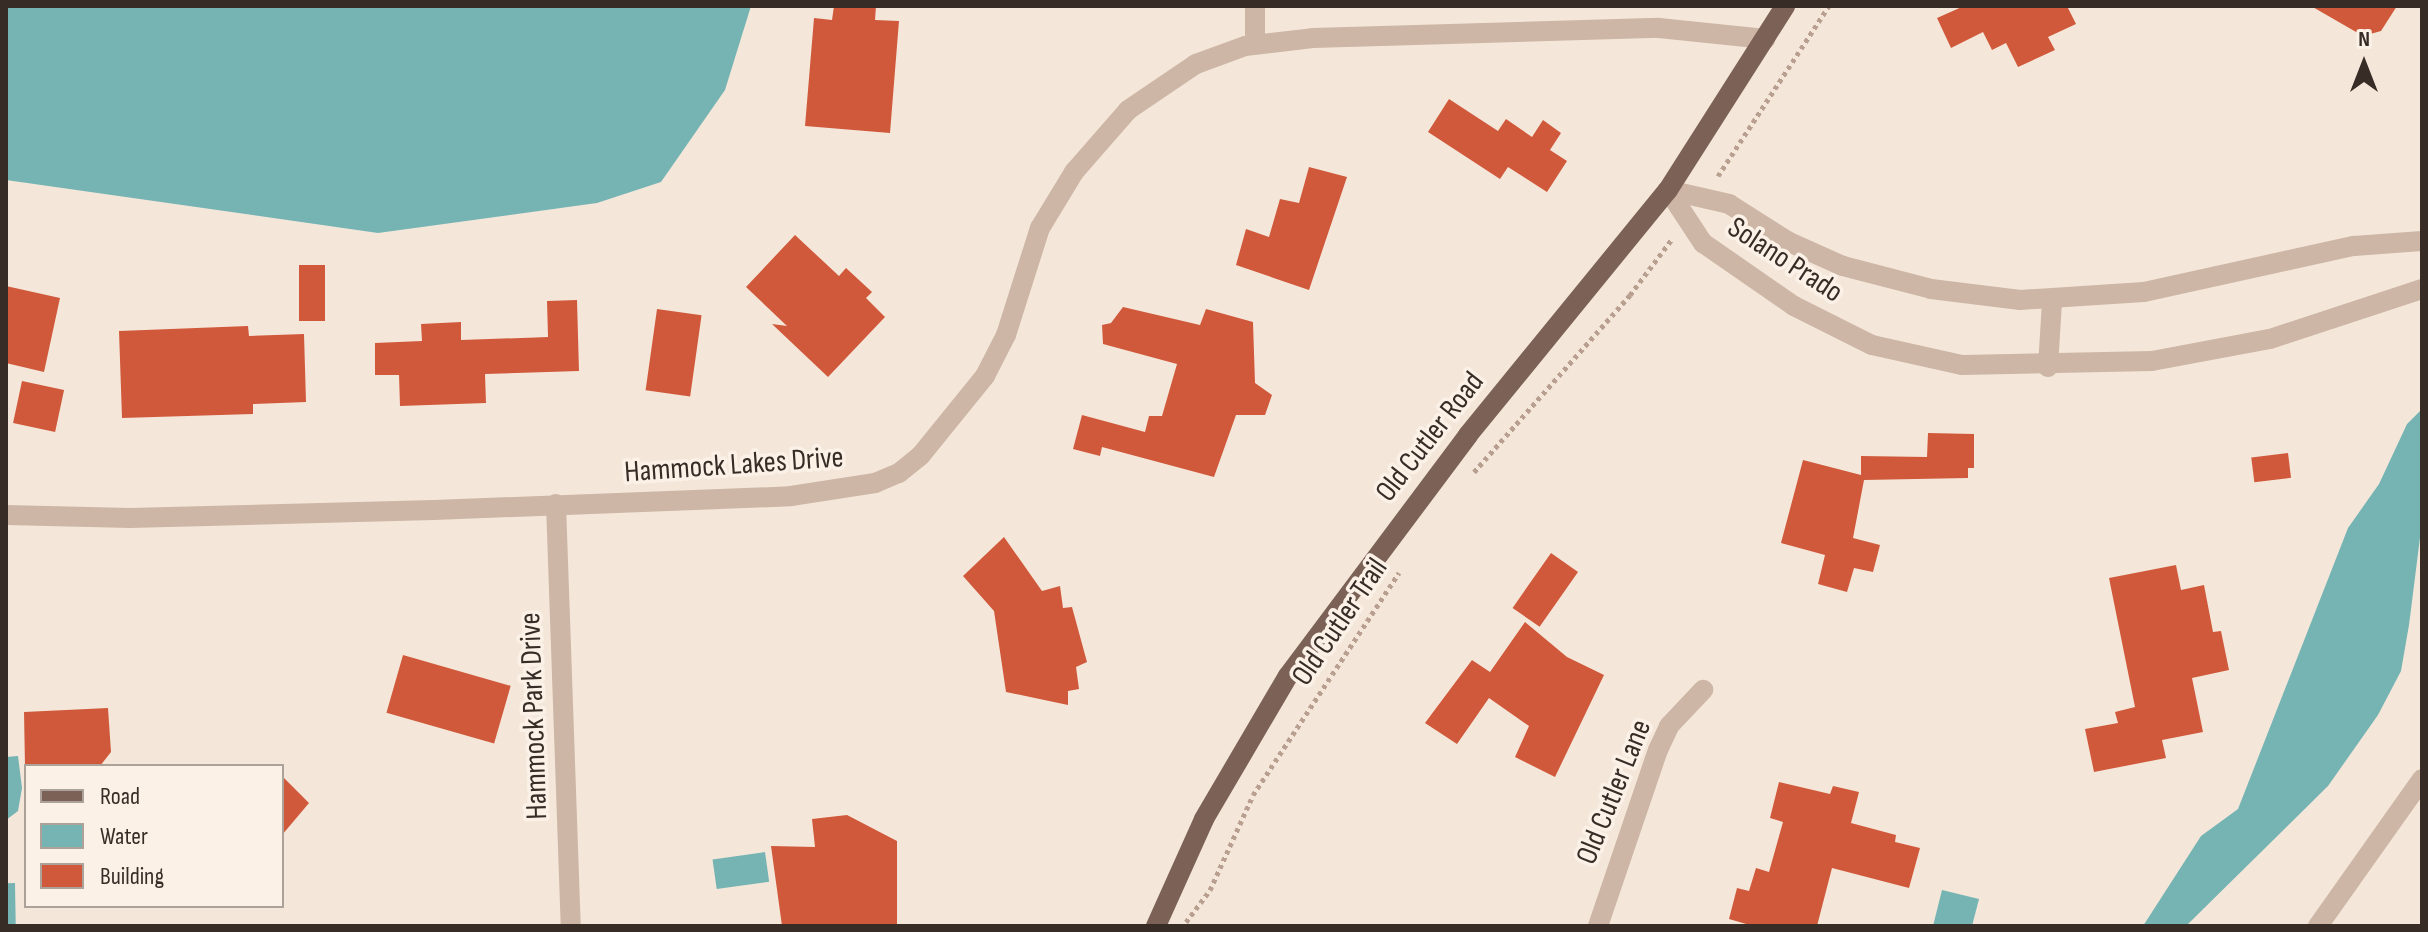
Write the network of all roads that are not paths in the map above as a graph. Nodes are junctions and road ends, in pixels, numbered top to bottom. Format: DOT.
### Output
graph roads {
  1 [pos="1255,6"];
  2 [pos="1785,6"];
  3 [pos="1765,39"];
  4 [pos="1255,44"];
  5 [pos="1668,190"];
  6 [pos="2422,241"];
  7 [pos="2422,289"];
  8 [pos="2052,301"];
  9 [pos="2048,367"];
  10 [pos="556,504"];
  11 [pos="6,515"];
  12 [pos="1703,690"];
  13 [pos="2422,779"];
  14 [pos="571,926"];
  15 [pos="1156,926"];
  16 [pos="1598,926"];
  17 [pos="2318,926"];
  1 -- 4 [label="street"];
  2 -- 3 [label="main road, Old Cutler Road"];
  3 -- 4 [label="street, Hammock Lakes Drive"];
  3 -- 5 [label="main road, Old Cutler Road"];
  4 -- 10 [label="street, Hammock Lakes Drive"];
  5 -- 8 [label="street, Solano Prado"];
  5 -- 9 [label="street, Solano Prado"];
  5 -- 15 [label="main road, Old Cutler Road"];
  6 -- 8 [label="street, Solano Prado"];
  7 -- 9 [label="street, Solano Prado"];
  8 -- 9 [label="street"];
  10 -- 11 [label="street, Hammock Lakes Drive"];
  10 -- 14 [label="street, Hammock Park Drive"];
  12 -- 16 [label="street, Old Cutler Lane"];
  13 -- 17 [label="street"];
}
